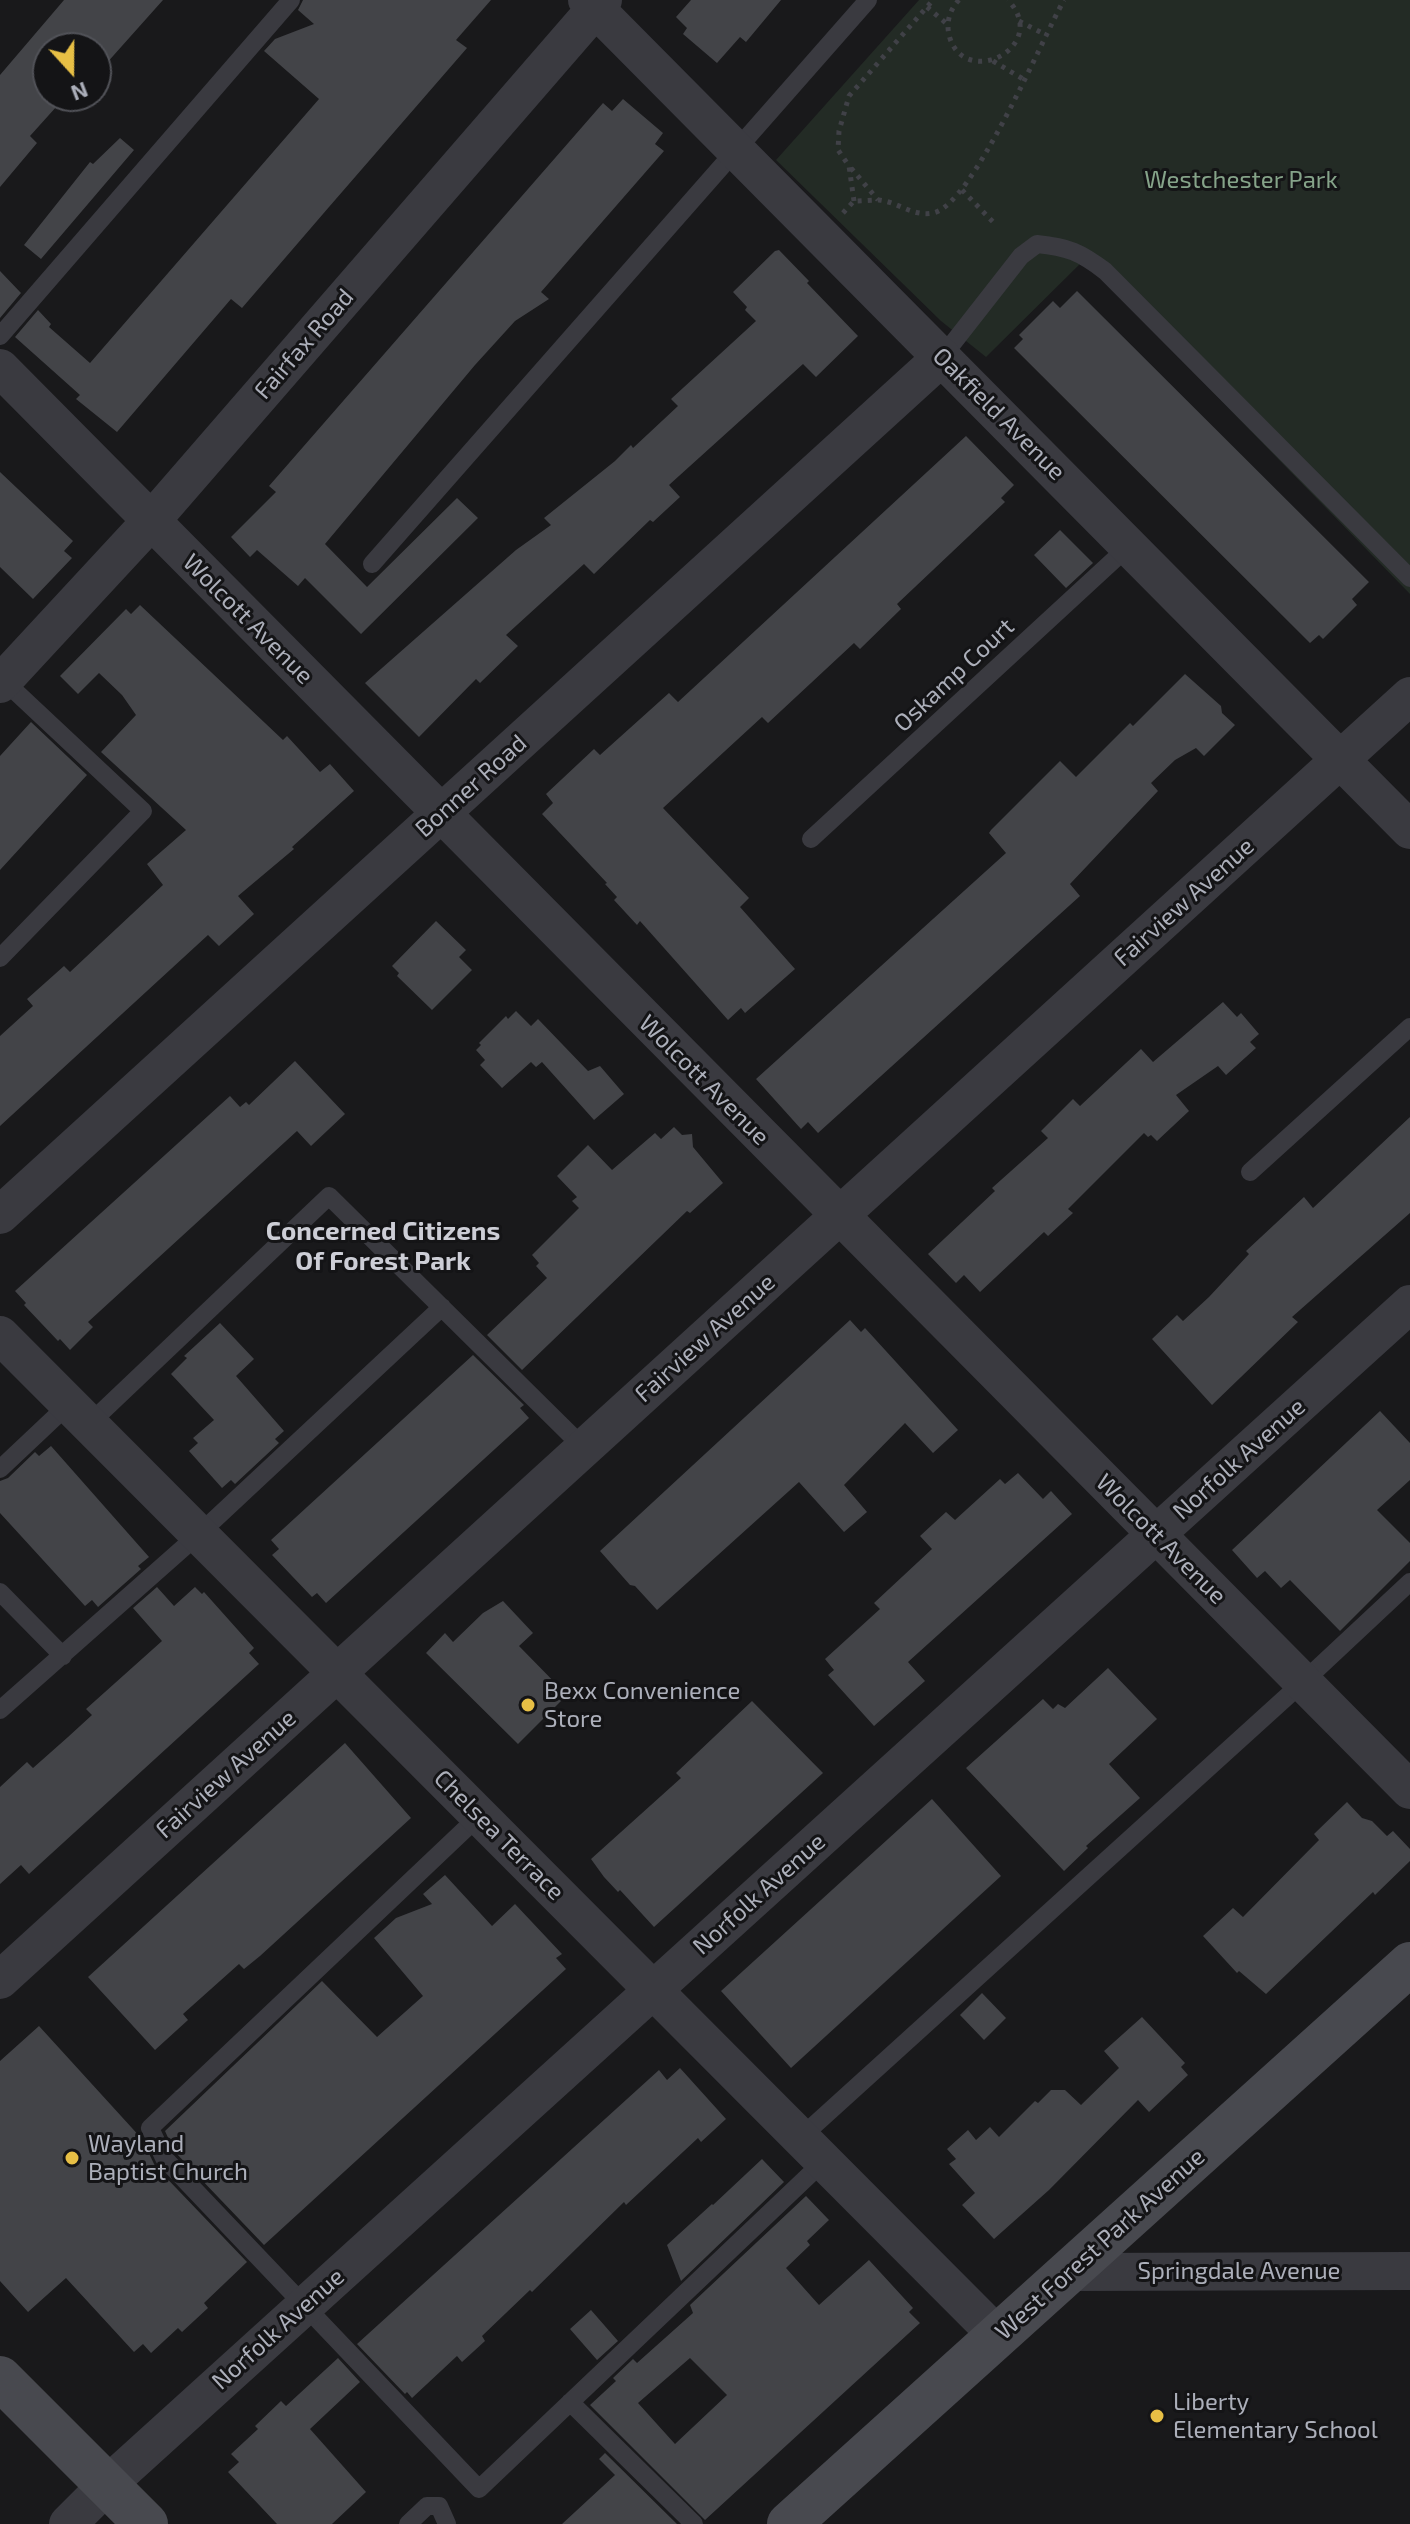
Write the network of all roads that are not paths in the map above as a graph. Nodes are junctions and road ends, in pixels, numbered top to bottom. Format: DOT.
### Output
graph roads {
  1 [pos="291,0"];
  2 [pos="868,0"];
  3 [pos="595,3"];
  4 [pos="737,150"];
  5 [pos="0,336"];
  6 [pos="942,357"];
  7 [pos="0,368"];
  8 [pos="151,521"];
  9 [pos="1129,546"];
  10 [pos="372,564"];
  11 [pos="1410,578"];
  12 [pos="1,681"];
  13 [pos="1410,696"];
  14 [pos="1341,760"];
  15 [pos="441,814"];
  16 [pos="1410,830"];
  17 [pos="811,839"];
  18 [pos="0,958"];
  19 [pos="1410,1027"];
  20 [pos="1250,1172"];
  21 [pos="0,1215"];
  22 [pos="840,1216"];
  23 [pos="1410,1304"];
  24 [pos="442,1307"];
  25 [pos="0,1335"];
  26 [pos="79,1414"];
  27 [pos="584,1448"];
  28 [pos="0,1469"];
  29 [pos="199,1534"];
  30 [pos="1156,1534"];
  31 [pos="1410,1582"];
  32 [pos="0,1592"];
  33 [pos="63,1656"];
  34 [pos="337,1673"];
  35 [pos="1303,1682"];
  36 [pos="0,1710"];
  37 [pos="1410,1790"];
  38 [pos="479,1816"];
  39 [pos="1410,1964"];
  40 [pos="0,1980"];
  41 [pos="653,1990"];
  42 [pos="812,2150"];
  43 [pos="1410,2271"];
  44 [pos="1069,2272"];
  45 [pos="305,2306"];
  46 [pos="998,2336"];
  47 [pos="0,2378"];
  48 [pos="570,2402"];
  49 [pos="101,2504"];
  50 [pos="68,2524"];
  51 [pos="146,2524"];
  52 [pos="408,2524"];
  53 [pos="447,2524"];
  54 [pos="694,2524"];
  55 [pos="789,2524"];
  1 -- 5 [label="lane"];
  2 -- 4 [label="lane"];
  3 -- 4 [label="street, Oakfield Avenue"];
  3 -- 8 [label="street, Fairfax Road"];
  4 -- 6 [label="street, Oakfield Avenue"];
  4 -- 10 [label="lane"];
  6 -- 9 [label="street, Oakfield Avenue"];
  6 -- 11 [label="lane"];
  6 -- 15 [label="street, Bonner Road"];
  7 -- 8 [label="street, Wolcott Avenue"];
  8 -- 12 [label="street, Fairfax Road"];
  8 -- 15 [label="street, Wolcott Avenue"];
  9 -- 14 [label="street, Oakfield Avenue"];
  9 -- 17 [label="lane, Oskamp Court"];
  12 -- 18 [label="lane"];
  13 -- 14 [label="street, Fairview Avenue"];
  14 -- 16 [label="street, Oakfield Avenue"];
  14 -- 22 [label="street, Fairview Avenue"];
  15 -- 21 [label="street, Bonner Road"];
  15 -- 22 [label="street, Wolcott Avenue"];
  19 -- 20 [label="lane"];
  22 -- 27 [label="street, Fairview Avenue"];
  22 -- 30 [label="street, Wolcott Avenue"];
  23 -- 30 [label="street, Norfolk Avenue"];
  24 -- 26 [label="lane"];
  24 -- 27 [label="lane"];
  24 -- 29 [label="lane"];
  25 -- 26 [label="street, Chelsea Terrace"];
  26 -- 28 [label="lane"];
  26 -- 29 [label="street, Chelsea Terrace"];
  27 -- 34 [label="street, Fairview Avenue"];
  29 -- 33 [label="lane"];
  29 -- 34 [label="street, Chelsea Terrace"];
  30 -- 35 [label="street, Wolcott Avenue"];
  30 -- 41 [label="street, Norfolk Avenue"];
  31 -- 35 [label="lane"];
  32 -- 33 [label="lane"];
  33 -- 36 [label="lane"];
  34 -- 38 [label="street, Chelsea Terrace"];
  34 -- 40 [label="street, Fairview Avenue"];
  35 -- 37 [label="street, Wolcott Avenue"];
  35 -- 42 [label="lane"];
  38 -- 41 [label="street, Chelsea Terrace"];
  38 -- 45 [label="lane"];
  39 -- 44 [label="main road, West Forest Park Avenue"];
  41 -- 42 [label="street, Chelsea Terrace"];
  41 -- 45 [label="street, Norfolk Avenue"];
  42 -- 46 [label="street, Chelsea Terrace"];
  42 -- 48 [label="lane"];
  43 -- 44 [label="street, Springdale Avenue"];
  44 -- 46 [label="main road, West Forest Park Avenue"];
  45 -- 48 [label="lane"];
  45 -- 49 [label="street, Norfolk Avenue"];
  46 -- 55 [label="main road, West Forest Park Avenue"];
  47 -- 49 [label="main road"];
  48 -- 54 [label="lane"];
  49 -- 50 [label="street"];
  49 -- 51 [label="main road"];
  52 -- 53 [label="lane"];
}
